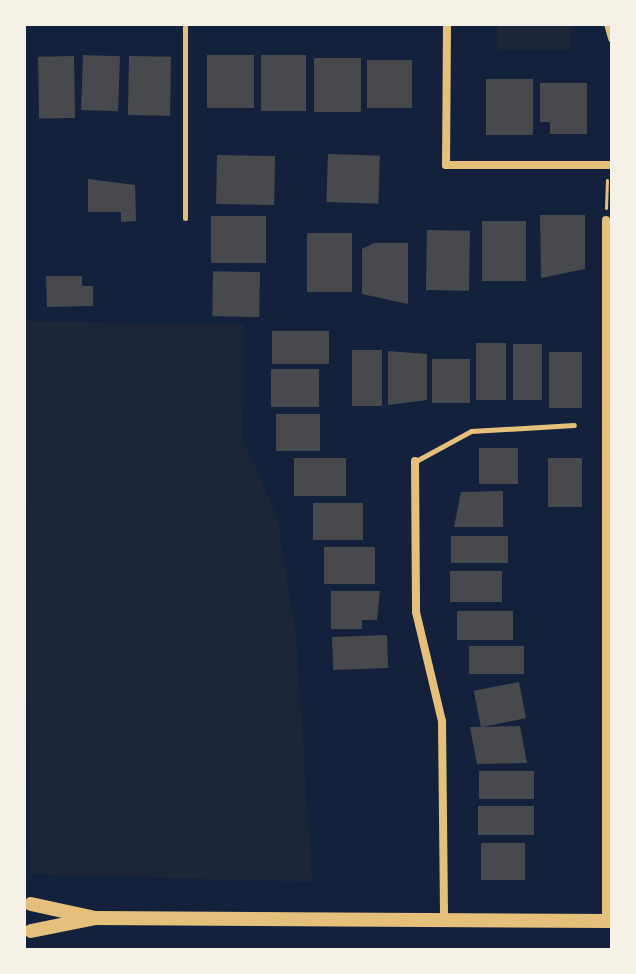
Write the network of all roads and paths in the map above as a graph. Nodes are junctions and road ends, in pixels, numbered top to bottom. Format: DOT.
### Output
graph roads {
  1 [pos="185,24"];
  2 [pos="447,24"];
  3 [pos="608,24"];
  4 [pos="612,38"];
  5 [pos="612,168"];
  6 [pos="185,218"];
  7 [pos="606,220"];
  8 [pos="574,425"];
  9 [pos="415,461"];
  10 [pos="27,901"];
  11 [pos="95,918"];
  12 [pos="444,918"];
  13 [pos="609,920"];
  14 [pos="28,934"];
  1 -- 6 [label="lane"];
  2 -- 5 [label="street"];
  3 -- 4 [label="street"];
  5 -- 7 [label="path"];
  7 -- 13 [label="street"];
  8 -- 9 [label="lane"];
  9 -- 12 [label="street"];
  10 -- 11 [label="street"];
  10 -- 14 [label="street"];
  11 -- 12 [label="street"];
  11 -- 14 [label="street"];
  12 -- 13 [label="street"];
}
